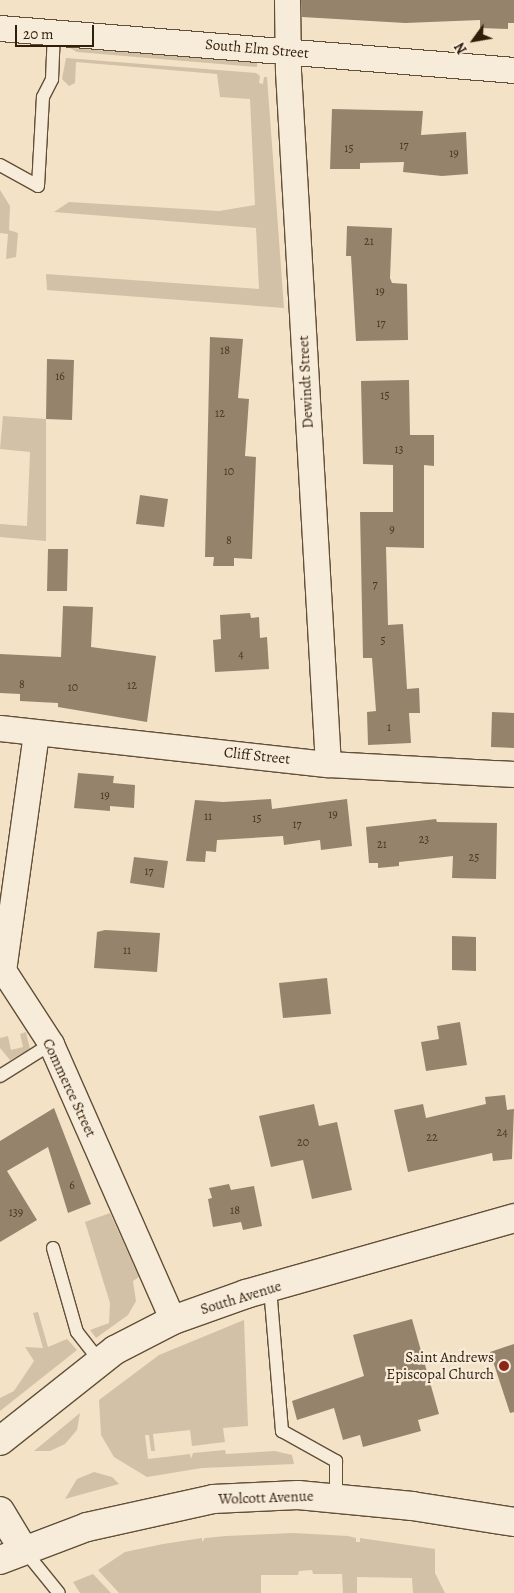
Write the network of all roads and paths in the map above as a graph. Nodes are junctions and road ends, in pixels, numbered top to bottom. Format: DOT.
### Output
graph roads {
  1 [pos="287,0"];
  2 [pos="0,28"];
  3 [pos="54,32"];
  4 [pos="288,51"];
  5 [pos="514,70"];
  6 [pos="0,165"];
  7 [pos="0,728"];
  8 [pos="36,732"];
  9 [pos="328,764"];
  10 [pos="514,774"];
  11 [pos="4,982"];
  12 [pos="51,1044"];
  13 [pos="0,1076"];
  14 [pos="514,1218"];
  15 [pos="53,1248"];
  16 [pos="270,1288"];
  17 [pos="173,1320"];
  18 [pos="100,1361"];
  19 [pos="0,1442"];
  20 [pos="336,1498"];
  21 [pos="0,1511"];
  22 [pos="514,1522"];
  23 [pos="12,1555"];
  24 [pos="59,1593"];
  1 -- 4 [label="street, Dewindt Street"];
  2 -- 3 [label="street, South Elm Street"];
  3 -- 4 [label="street, South Elm Street"];
  3 -- 6 [label="lane"];
  4 -- 5 [label="street, South Elm Street"];
  4 -- 9 [label="street, Dewindt Street"];
  7 -- 8 [label="street, Cliff Street"];
  8 -- 9 [label="street, Cliff Street"];
  8 -- 11 [label="street, Commerce Street"];
  9 -- 10 [label="street, Cliff Street"];
  11 -- 12 [label="street, Commerce Street"];
  12 -- 13 [label="lane"];
  12 -- 17 [label="street, Commerce Street"];
  14 -- 16 [label="street, South Avenue"];
  15 -- 18 [label="lane"];
  16 -- 17 [label="street, South Avenue"];
  16 -- 20 [label="lane"];
  17 -- 18 [label="street, South Avenue"];
  18 -- 19 [label="street, South Avenue"];
  20 -- 22 [label="street, Wolcott Avenue"];
  20 -- 23 [label="street, Wolcott Avenue"];
  21 -- 23 [label="street"];
  23 -- 24 [label="lane"];
}
